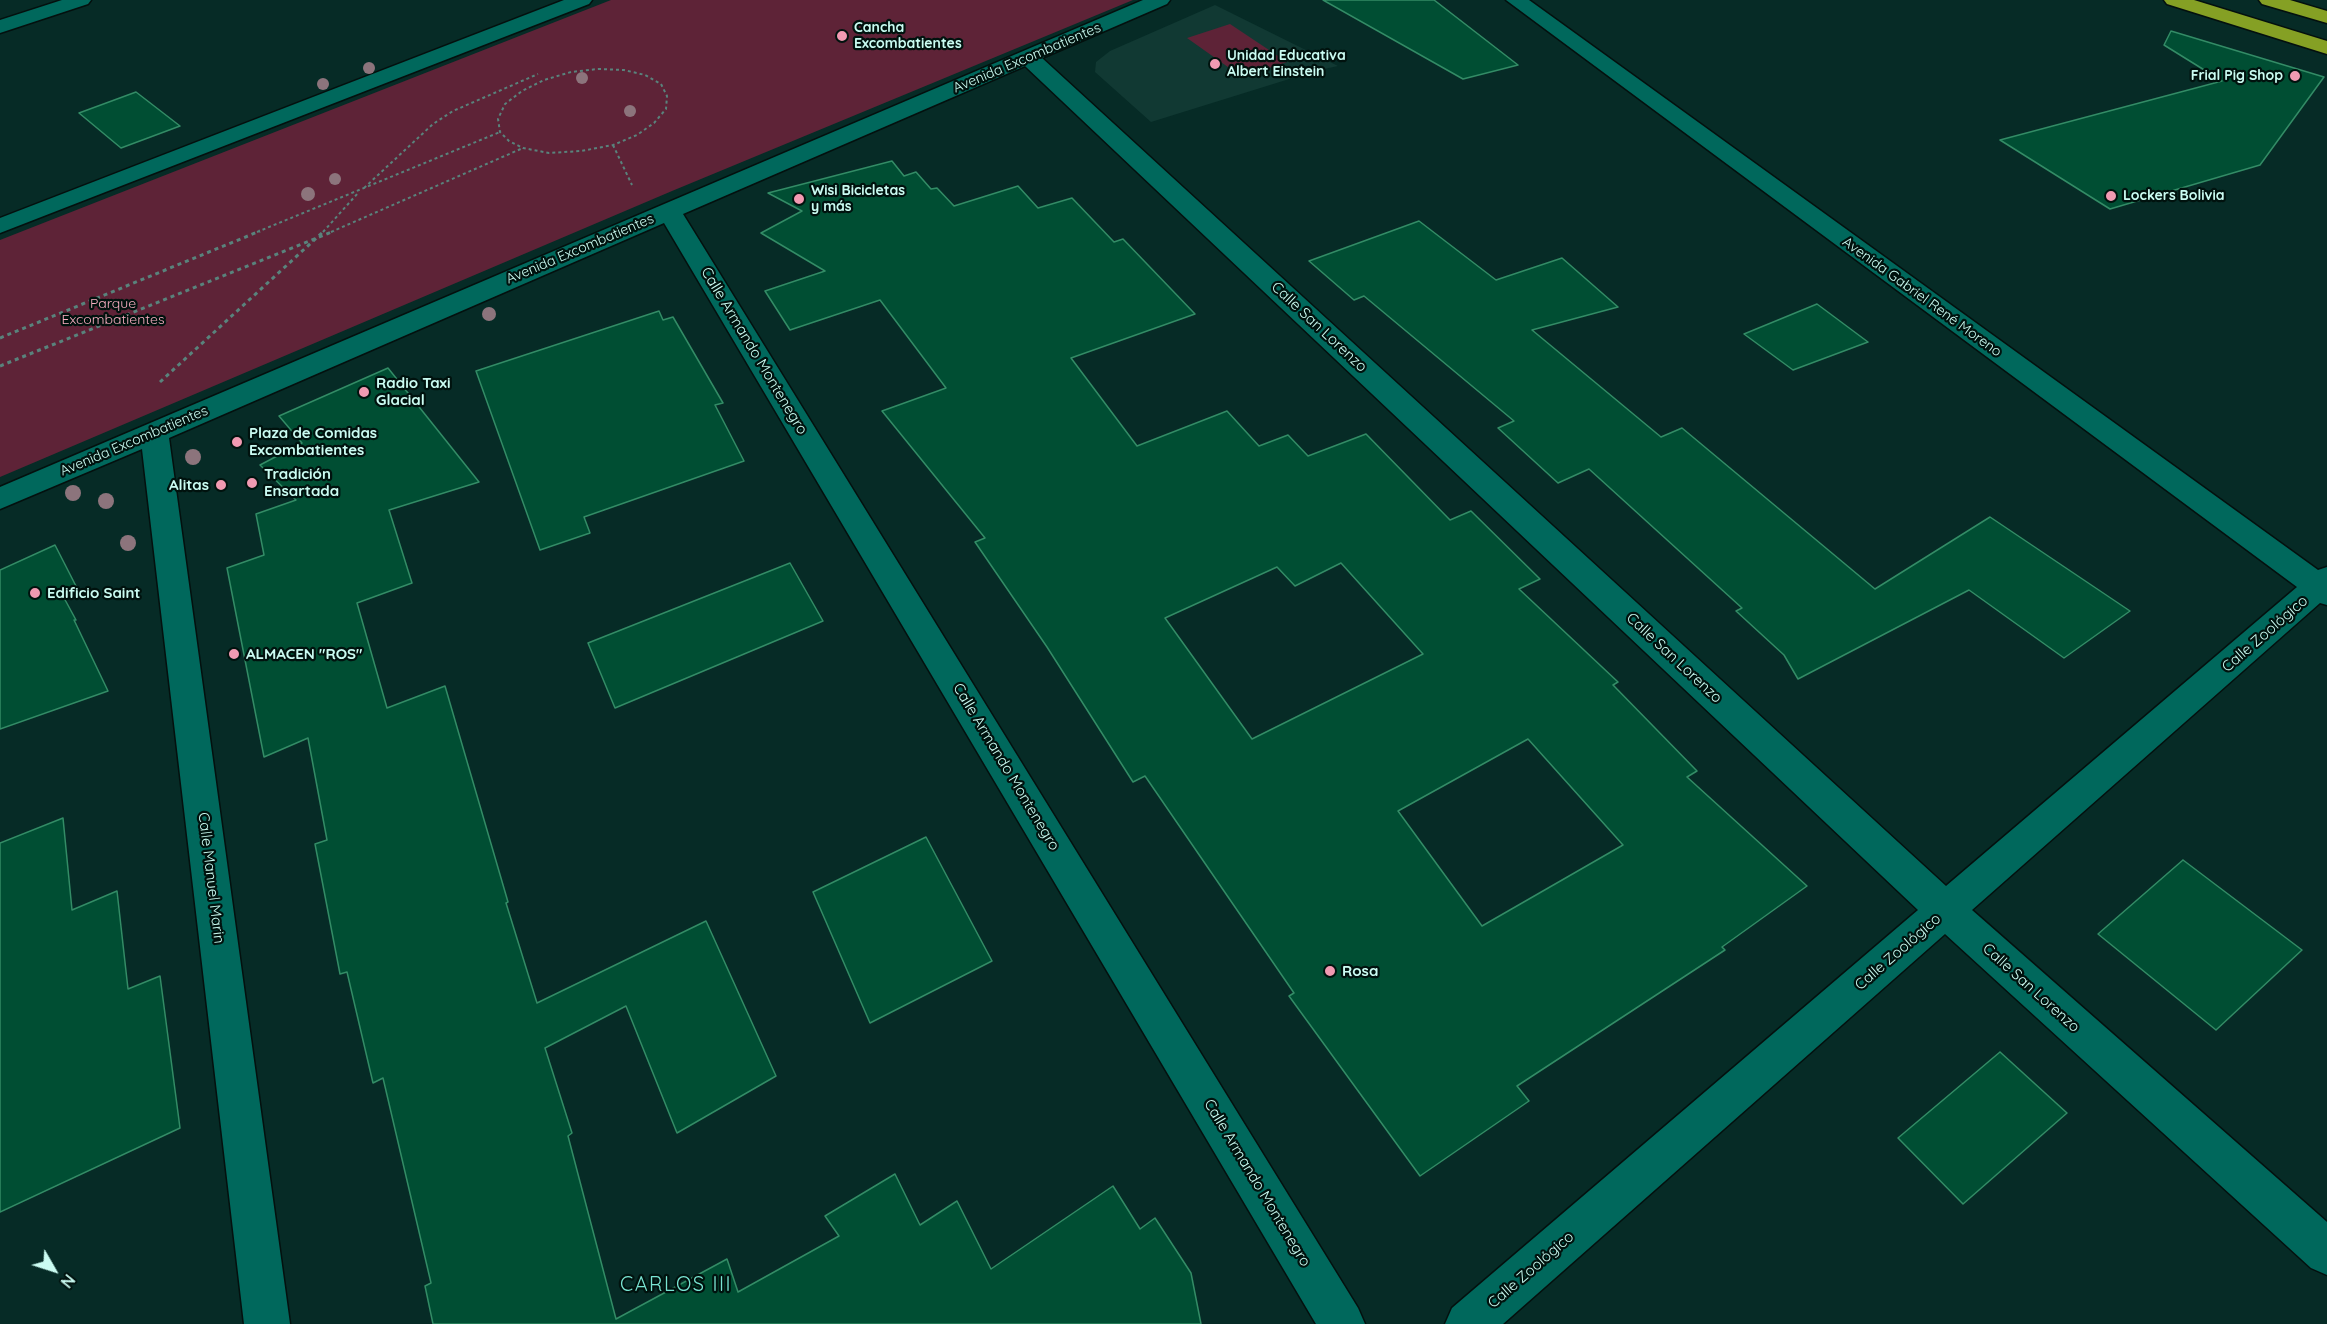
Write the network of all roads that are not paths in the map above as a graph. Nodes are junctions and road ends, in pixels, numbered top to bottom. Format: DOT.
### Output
graph roads {
  1 [pos="81,0"];
  2 [pos="582,0"];
  3 [pos="1160,0"];
  4 [pos="1516,0"];
  5 [pos="2174,0"];
  6 [pos="2269,0"];
  7 [pos="537,8"];
  8 [pos="2327,17"];
  9 [pos="0,27"];
  10 [pos="2327,48"];
  11 [pos="1028,57"];
  12 [pos="669,211"];
  13 [pos="0,226"];
  14 [pos="154,432"];
  15 [pos="0,499"];
  16 [pos="2324,587"];
  17 [pos="1946,911"];
  18 [pos="2327,1252"];
  19 [pos="267,1324"];
  20 [pos="1342,1324"];
  21 [pos="1468,1324"];
  1 -- 9 [label="street"];
  2 -- 7 [label="street"];
  3 -- 11 [label="street, Avenida Excombatientes"];
  4 -- 16 [label="street, Avenida Gabriel René Moreno"];
  5 -- 10 [label="highway"];
  6 -- 8 [label="highway"];
  7 -- 13 [label="street"];
  11 -- 12 [label="street, Avenida Excombatientes"];
  11 -- 17 [label="street, Calle San Lorenzo"];
  12 -- 14 [label="street, Avenida Excombatientes"];
  12 -- 20 [label="street, Calle Armando Montenegro"];
  14 -- 15 [label="street, Avenida Excombatientes"];
  14 -- 19 [label="street, Calle Manuel Marin"];
  16 -- 17 [label="street, Calle Zoológico"];
  17 -- 18 [label="street, Calle San Lorenzo"];
  17 -- 21 [label="street, Calle Zoológico"];
}
